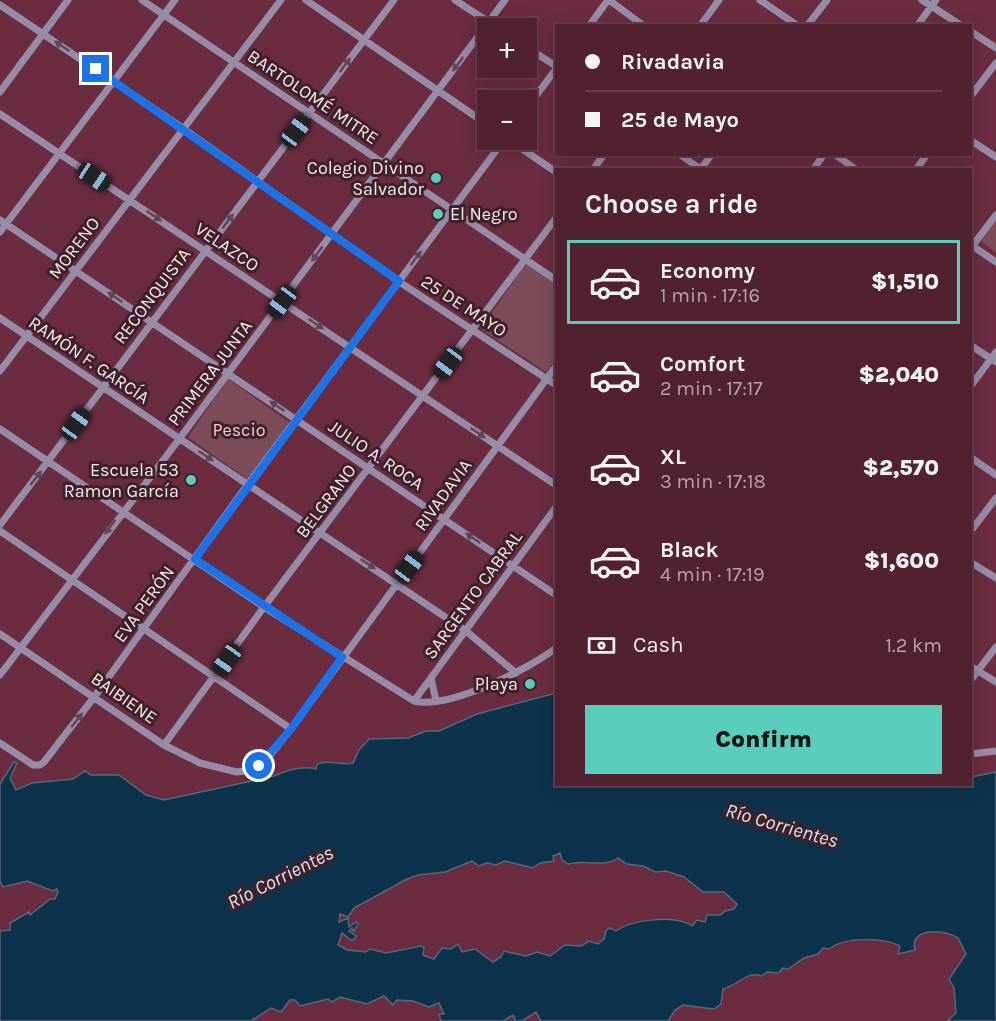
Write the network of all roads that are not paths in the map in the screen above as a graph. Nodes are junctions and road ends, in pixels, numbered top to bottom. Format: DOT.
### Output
graph roads {
  1 [pos="68,0"];
  2 [pos="142,0"];
  3 [pos="175,0"];
  4 [pos="281,0"];
  5 [pos="306,0"];
  6 [pos="394,0"];
  7 [pos="454,0"];
  8 [pos="505,0"];
  9 [pos="608,0"];
  10 [pos="719,0"];
  11 [pos="760,0"];
  12 [pos="827,0"];
  13 [pos="922,0"];
  14 [pos="934,3"];
  15 [pos="0,5"];
  16 [pos="164,14"];
  17 [pos="482,18"];
  18 [pos="491,18"];
  19 [pos="590,24"];
  20 [pos="641,24"];
  21 [pos="701,24"];
  22 [pos="795,24"];
  23 [pos="809,24"];
  24 [pos="918,24"];
  25 [pos="960,24"];
  26 [pos="972,32"];
  27 [pos="44,33"];
  28 [pos="477,37"];
  29 [pos="364,40"];
  30 [pos="996,48"];
  31 [pos="537,54"];
  32 [pos="235,61"];
  33 [pos="996,63"];
  34 [pos="555,66"];
  35 [pos="555,68"];
  36 [pos="114,81"];
  37 [pos="438,91"];
  38 [pos="0,92"];
  39 [pos="537,94"];
  40 [pos="972,94"];
  41 [pos="0,114"];
  42 [pos="309,114"];
  43 [pos="477,118"];
  44 [pos="184,129"];
  45 [pos="972,141"];
  46 [pos="496,150"];
  47 [pos="524,150"];
  48 [pos="59,153"];
  49 [pos="682,156"];
  50 [pos="837,156"];
  51 [pos="996,157"];
  52 [pos="385,163"];
  53 [pos="700,168"];
  54 [pos="854,168"];
  55 [pos="555,171"];
  56 [pos="257,183"];
  57 [pos="129,200"];
  58 [pos="453,208"];
  59 [pos="996,215"];
  60 [pos="555,219"];
  61 [pos="3,222"];
  62 [pos="0,232"];
  63 [pos="332,234"];
  64 [pos="972,246"];
  65 [pos="972,248"];
  66 [pos="205,251"];
  67 [pos="527,258"];
  68 [pos="996,262"];
  69 [pos="76,271"];
  70 [pos="555,279"];
  71 [pos="399,281"];
  72 [pos="282,302"];
  73 [pos="0,318"];
  74 [pos="152,322"];
  75 [pos="473,330"];
  76 [pos="27,336"];
  77 [pos="972,346"];
  78 [pos="350,347"];
  79 [pos="994,358"];
  80 [pos="555,367"];
  81 [pos="0,371"];
  82 [pos="228,374"];
  83 [pos="547,379"];
  84 [pos="555,385"];
  85 [pos="972,385"];
  86 [pos="103,387"];
  87 [pos="423,396"];
  88 [pos="297,420"];
  89 [pos="0,429"];
  90 [pos="180,438"];
  91 [pos="498,446"];
  92 [pos="972,458"];
  93 [pos="49,462"];
  94 [pos="370,469"];
  95 [pos="996,475"];
  96 [pos="248,484"];
  97 [pos="555,484"];
  98 [pos="996,498"];
  99 [pos="555,508"];
  100 [pos="123,511"];
  101 [pos="444,519"];
  102 [pos="0,525"];
  103 [pos="972,529"];
  104 [pos="0,531"];
  105 [pos="321,533"];
  106 [pos="195,559"];
  107 [pos="972,563"];
  108 [pos="513,565"];
  109 [pos="996,578"];
  110 [pos="71,579"];
  111 [pos="397,584"];
  112 [pos="555,593"];
  113 [pos="264,607"];
  114 [pos="144,629"];
  115 [pos="466,631"];
  116 [pos="0,634"];
  117 [pos="21,647"];
  118 [pos="996,647"];
  119 [pos="555,649"];
  120 [pos="342,657"];
  121 [pos="972,667"];
  122 [pos="978,671"];
  123 [pos="516,673"];
  124 [pos="0,675"];
  125 [pos="215,677"];
  126 [pos="431,678"];
  127 [pos="972,678"];
  128 [pos="996,682"];
  129 [pos="96,696"];
  130 [pos="414,701"];
  131 [pos="436,701"];
  132 [pos="291,729"];
  133 [pos="0,743"];
  134 [pos="164,745"];
  135 [pos="996,751"];
  136 [pos="972,754"];
  137 [pos="237,772"];
  1 -- 27 [label="street"];
  2 -- 16 [label="street, BARTOLOMÉ MITRE"];
  3 -- 16 [label="street"];
  4 -- 32 [label="street, MORENO"];
  5 -- 29 [label="street"];
  6 -- 29 [label="street, RECONQUISTA"];
  7 -- 17 [label="street"];
  8 -- 18 [label="street, PRIMERA JUNTA"];
  9 -- 19 [label="street"];
  9 -- 20 [label="street"];
  10 -- 21 [label="street"];
  11 -- 22 [label="street"];
  12 -- 23 [label="street"];
  13 -- 14 [label="street"];
  14 -- 24 [label="street"];
  14 -- 25 [label="street"];
  15 -- 27 [label="street, 25 DE MAYO"];
  16 -- 32 [label="street, BARTOLOMÉ MITRE"];
  16 -- 36 [label="street"];
  26 -- 30 [label="street"];
  36 -- 27 [label="street, 25 DE MAYO, one-way"];
  27 -- 38 [label="street"];
  28 -- 37 [label="street, PRIMERA JUNTA, one-way"];
  29 -- 37 [label="street"];
  42 -- 29 [label="street, RECONQUISTA, one-way"];
  31 -- 34 [label="street"];
  32 -- 42 [label="street, BARTOLOMÉ MITRE"];
  32 -- 44 [label="street, MORENO"];
  33 -- 40 [label="street"];
  35 -- 39 [label="street"];
  36 -- 44 [label="street, 25 DE MAYO"];
  36 -- 48 [label="street"];
  37 -- 43 [label="street"];
  37 -- 52 [label="street, PRIMERA JUNTA"];
  41 -- 48 [label="street, VELAZCO"];
  42 -- 52 [label="street, BARTOLOMÉ MITRE"];
  42 -- 56 [label="street, RECONQUISTA"];
  44 -- 56 [label="street, 25 DE MAYO"];
  44 -- 57 [label="street, MORENO"];
  45 -- 51 [label="street"];
  46 -- 58 [label="street, EVA PERÓN"];
  47 -- 55 [label="street"];
  48 -- 57 [label="street, VELAZCO"];
  48 -- 61 [label="street"];
  49 -- 53 [label="street"];
  50 -- 54 [label="street"];
  52 -- 58 [label="street, BARTOLOMÉ MITRE"];
  52 -- 63 [label="street, PRIMERA JUNTA"];
  56 -- 63 [label="street, 25 DE MAYO"];
  66 -- 56 [label="street, RECONQUISTA, one-way"];
  57 -- 66 [label="street, VELAZCO, one-way"];
  57 -- 69 [label="street, MORENO"];
  58 -- 67 [label="street, BARTOLOMÉ MITRE"];
  71 -- 58 [label="street, EVA PERÓN, one-way"];
  59 -- 64 [label="street"];
  60 -- 67 [label="street, BELGRANO"];
  61 -- 62 [label="street"];
  61 -- 69 [label="street, JULIO A. ROCA"];
  63 -- 71 [label="street, 25 DE MAYO"];
  63 -- 72 [label="street, PRIMERA JUNTA, one-way"];
  65 -- 68 [label="street"];
  66 -- 72 [label="street, VELAZCO"];
  66 -- 74 [label="street, RECONQUISTA"];
  67 -- 70 [label="street, BARTOLOMÉ MITRE"];
  67 -- 75 [label="street, BELGRANO"];
  74 -- 69 [label="street, JULIO A. ROCA, one-way"];
  69 -- 76 [label="street, MORENO"];
  71 -- 75 [label="street, 25 DE MAYO"];
  71 -- 78 [label="street, EVA PERÓN"];
  72 -- 78 [label="street, VELAZCO, one-way"];
  72 -- 82 [label="street, PRIMERA JUNTA"];
  73 -- 76 [label="street, RAMÓN F. GARCÍA"];
  74 -- 82 [label="street, JULIO A. ROCA"];
  74 -- 86 [label="street, RECONQUISTA"];
  75 -- 83 [label="street, 25 DE MAYO"];
  75 -- 87 [label="street, BELGRANO"];
  76 -- 81 [label="street, MORENO"];
  76 -- 86 [label="street, RAMÓN F. GARCÍA"];
  77 -- 79 [label="street"];
  78 -- 87 [label="street, VELAZCO"];
  78 -- 88 [label="street, EVA PERÓN"];
  79 -- 85 [label="street"];
  80 -- 83 [label="street, RIVADAVIA"];
  88 -- 82 [label="street, JULIO A. ROCA, one-way"];
  82 -- 90 [label="street, PRIMERA JUNTA"];
  83 -- 84 [label="street, 25 DE MAYO"];
  83 -- 91 [label="street, RIVADAVIA"];
  86 -- 90 [label="street, RAMÓN F. GARCÍA"];
  86 -- 93 [label="street, RECONQUISTA"];
  87 -- 91 [label="street, VELAZCO, one-way"];
  87 -- 94 [label="street, BELGRANO"];
  88 -- 94 [label="street, JULIO A. ROCA"];
  88 -- 96 [label="street, EVA PERÓN"];
  89 -- 93 [label="street"];
  90 -- 96 [label="street, RAMÓN F. GARCÍA, one-way"];
  90 -- 100 [label="street, PRIMERA JUNTA"];
  91 -- 97 [label="street, VELAZCO"];
  91 -- 101 [label="street, RIVADAVIA"];
  92 -- 95 [label="street"];
  93 -- 100 [label="street"];
  102 -- 93 [label="street, RECONQUISTA, one-way"];
  94 -- 101 [label="street, JULIO A. ROCA"];
  94 -- 105 [label="street, BELGRANO"];
  96 -- 105 [label="street, RAMÓN F. GARCÍA"];
  96 -- 106 [label="street, EVA PERÓN"];
  98 -- 103 [label="street"];
  99 -- 108 [label="street, SARGENTO CABRAL"];
  100 -- 106 [label="street"];
  100 -- 110 [label="street, PRIMERA JUNTA, one-way"];
  108 -- 101 [label="street, JULIO A. ROCA, one-way"];
  101 -- 111 [label="street, RIVADAVIA"];
  104 -- 110 [label="street"];
  105 -- 111 [label="street, RAMÓN F. GARCÍA, one-way"];
  105 -- 113 [label="street, BELGRANO"];
  106 -- 113 [label="street"];
  106 -- 114 [label="street, EVA PERÓN"];
  107 -- 109 [label="street"];
  108 -- 112 [label="street, JULIO A. ROCA"];
  108 -- 115 [label="street, SARGENTO CABRAL"];
  110 -- 114 [label="street"];
  110 -- 117 [label="street, PRIMERA JUNTA"];
  111 -- 115 [label="street, RAMÓN F. GARCÍA"];
  111 -- 120 [label="street, RIVADAVIA"];
  113 -- 120 [label="street"];
  113 -- 125 [label="street, BELGRANO"];
  114 -- 125 [label="street"];
  114 -- 129 [label="street, EVA PERÓN"];
  115 -- 123 [label="street, RAMÓN F. GARCÍA"];
  115 -- 126 [label="street, SARGENTO CABRAL"];
  116 -- 117 [label="street, BAIBIENE"];
  117 -- 124 [label="street, PRIMERA JUNTA"];
  117 -- 129 [label="street, BAIBIENE"];
  118 -- 122 [label="street"];
  119 -- 123 [label="street"];
  120 -- 130 [label="street"];
  120 -- 132 [label="street, RIVADAVIA"];
  121 -- 122 [label="street"];
  122 -- 127 [label="street"];
  122 -- 128 [label="street"];
  123 -- 131 [label="street"];
  125 -- 132 [label="street"];
  125 -- 134 [label="street, BELGRANO"];
  126 -- 130 [label="street, SARGENTO CABRAL"];
  126 -- 131 [label="street"];
  133 -- 129 [label="street, EVA PERÓN, one-way"];
  129 -- 134 [label="street, BAIBIENE"];
  130 -- 131 [label="street"];
  132 -- 137 [label="street, RIVADAVIA"];
  134 -- 137 [label="street, BAIBIENE"];
  135 -- 136 [label="street"];
}
